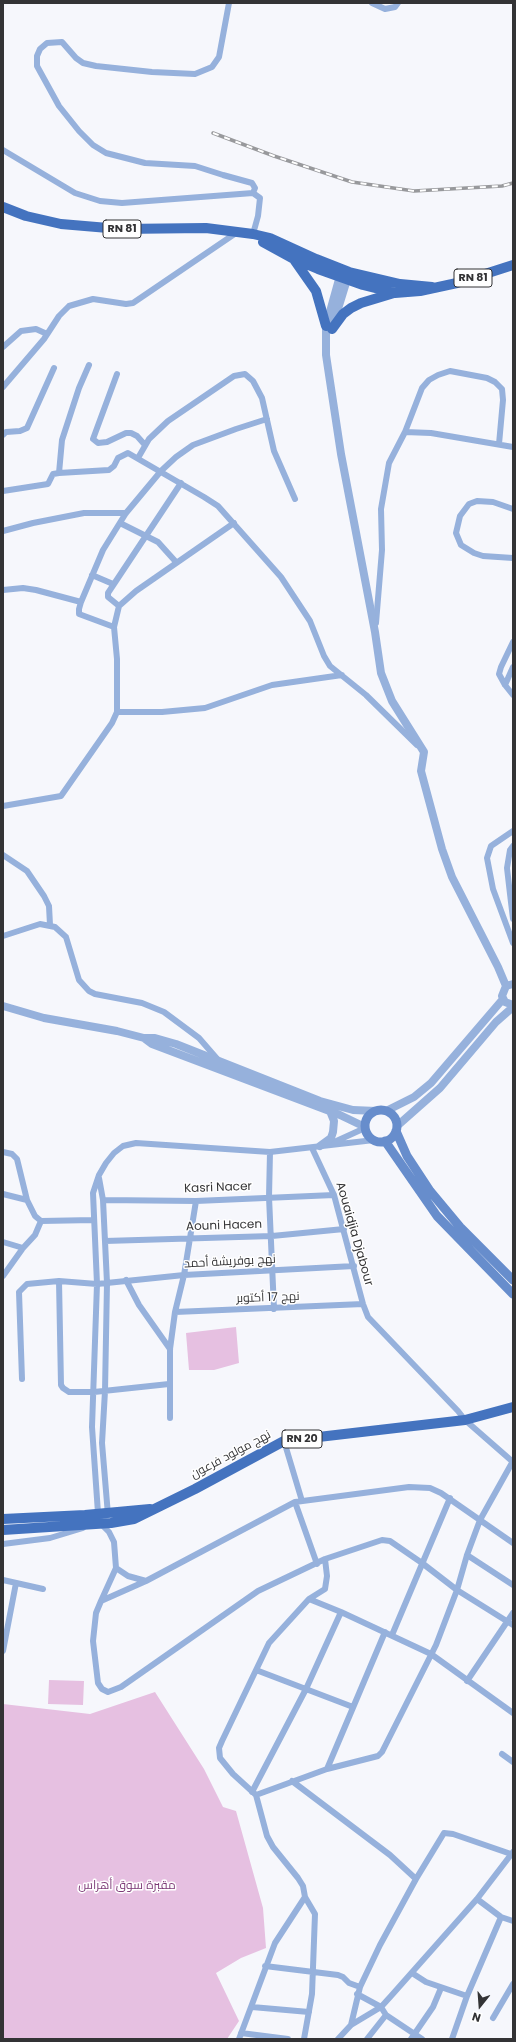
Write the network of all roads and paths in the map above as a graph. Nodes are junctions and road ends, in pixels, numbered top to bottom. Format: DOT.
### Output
graph roads {
  1 [pos="229,3"];
  2 [pos="372,3"];
  3 [pos="398,3"];
  4 [pos="3,150"];
  5 [pos="253,193"];
  6 [pos="3,207"];
  7 [pos="244,233"];
  8 [pos="294,259"];
  9 [pos="513,265"];
  10 [pos="344,275"];
  11 [pos="432,287"];
  12 [pos="395,293"];
  13 [pos="329,328"];
  14 [pos="48,334"];
  15 [pos="3,347"];
  16 [pos="89,365"];
  17 [pos="54,368"];
  18 [pos="117,374"];
  19 [pos="3,387"];
  20 [pos="267,419"];
  21 [pos="405,432"];
  22 [pos="3,435"];
  23 [pos="499,444"];
  24 [pos="145,445"];
  25 [pos="513,447"];
  26 [pos="138,458"];
  27 [pos="161,471"];
  28 [pos="59,473"];
  29 [pos="181,483"];
  30 [pos="3,491"];
  31 [pos="295,499"];
  32 [pos="513,510"];
  33 [pos="126,513"];
  34 [pos="120,523"];
  35 [pos="234,523"];
  36 [pos="3,531"];
  37 [pos="147,535"];
  38 [pos="513,558"];
  39 [pos="176,562"];
  40 [pos="92,575"];
  41 [pos="113,584"];
  42 [pos="3,590"];
  43 [pos="81,602"];
  44 [pos="119,606"];
  45 [pos="114,627"];
  46 [pos="375,632"];
  47 [pos="513,642"];
  48 [pos="513,667"];
  49 [pos="342,675"];
  50 [pos="504,685"];
  51 [pos="513,695"];
  52 [pos="116,712"];
  53 [pos="424,752"];
  54 [pos="3,806"];
  55 [pos="513,831"];
  56 [pos="513,846"];
  57 [pos="3,855"];
  58 [pos="510,869"];
  59 [pos="512,895"];
  60 [pos="513,919"];
  61 [pos="50,924"];
  62 [pos="3,936"];
  63 [pos="513,943"];
  64 [pos="510,985"];
  65 [pos="503,999"];
  66 [pos="3,1006"];
  67 [pos="513,1006"];
  68 [pos="219,1064"];
  69 [pos="330,1111"];
  70 [pos="376,1111"];
  71 [pos="386,1111"];
  72 [pos="365,1128"];
  73 [pos="396,1129"];
  74 [pos="374,1140"];
  75 [pos="386,1141"];
  76 [pos="319,1147"];
  77 [pos="3,1152"];
  78 [pos="270,1152"];
  79 [pos="99,1175"];
  80 [pos="3,1194"];
  81 [pos="334,1195"];
  82 [pos="269,1197"];
  83 [pos="27,1200"];
  84 [pos="103,1200"];
  85 [pos="196,1201"];
  86 [pos="94,1220"];
  87 [pos="42,1221"];
  88 [pos="344,1229"];
  89 [pos="272,1236"];
  90 [pos="190,1238"];
  91 [pos="105,1241"];
  92 [pos="3,1242"];
  93 [pos="23,1248"];
  94 [pos="354,1266"];
  95 [pos="272,1271"];
  96 [pos="184,1275"];
  97 [pos="3,1276"];
  98 [pos="126,1280"];
  99 [pos="513,1280"];
  100 [pos="59,1281"];
  101 [pos="107,1283"];
  102 [pos="97,1284"];
  103 [pos="513,1294"];
  104 [pos="363,1304"];
  105 [pos="274,1309"];
  106 [pos="175,1312"];
  107 [pos="170,1349"];
  108 [pos="22,1379"];
  109 [pos="169,1384"];
  110 [pos="105,1391"];
  111 [pos="94,1392"];
  112 [pos="513,1407"];
  113 [pos="170,1418"];
  114 [pos="465,1420"];
  115 [pos="284,1441"];
  116 [pos="513,1462"];
  117 [pos="450,1498"];
  118 [pos="298,1502"];
  119 [pos="156,1508"];
  120 [pos="103,1513"];
  121 [pos="3,1519"];
  122 [pos="480,1520"];
  123 [pos="90,1525"];
  124 [pos="107,1527"];
  125 [pos="3,1530"];
  126 [pos="513,1543"];
  127 [pos="3,1544"];
  128 [pos="467,1555"];
  129 [pos="325,1559"];
  130 [pos="422,1563"];
  131 [pos="317,1564"];
  132 [pos="116,1568"];
  133 [pos="3,1580"];
  134 [pos="146,1581"];
  135 [pos="16,1583"];
  136 [pos="513,1585"];
  137 [pos="43,1589"];
  138 [pos="457,1590"];
  139 [pos="309,1599"];
  140 [pos="101,1602"];
  141 [pos="341,1612"];
  142 [pos="513,1613"];
  143 [pos="510,1624"];
  144 [pos="385,1632"];
  145 [pos="392,1635"];
  146 [pos="3,1651"];
  147 [pos="431,1654"];
  148 [pos="256,1670"];
  149 [pos="467,1681"];
  150 [pos="306,1689"];
  151 [pos="353,1707"];
  152 [pos="513,1712"];
  153 [pos="502,1754"];
  154 [pos="513,1762"];
  155 [pos="327,1769"];
  156 [pos="292,1781"];
  157 [pos="254,1793"];
  158 [pos="512,1853"];
  159 [pos="416,1879"];
  160 [pos="305,1897"];
  161 [pos="477,1900"];
  162 [pos="501,1917"];
  163 [pos="513,1921"];
  164 [pos="266,1966"];
  165 [pos="313,1972"];
  166 [pos="412,1974"];
  167 [pos="513,1984"];
  168 [pos="360,1987"];
  169 [pos="441,1988"];
  170 [pos="357,1994"];
  171 [pos="467,1996"];
  172 [pos="252,2007"];
  173 [pos="381,2007"];
  174 [pos="309,2012"];
  175 [pos="386,2015"];
  176 [pos="493,2018"];
  177 [pos="351,2025"];
  178 [pos="240,2036"];
  179 [pos="412,2037"];
  180 [pos="288,2039"];
  181 [pos="304,2039"];
  182 [pos="338,2039"];
  183 [pos="367,2039"];
  184 [pos="422,2039"];
  185 [pos="452,2039"];
  1 -- 5 [label="street"];
  2 -- 3 [label="street"];
  4 -- 5 [label="street"];
  5 -- 7 [label="street"];
  6 -- 7 [label="main road, RN 81"];
  7 -- 8 [label="main road, RN 81"];
  7 -- 10 [label="main road, RN 81"];
  7 -- 14 [label="street"];
  8 -- 10 [label="main road, RN 81"];
  8 -- 13 [label="main road"];
  9 -- 11 [label="main road, RN 81"];
  10 -- 11 [label="main road, RN 81"];
  10 -- 12 [label="main road, RN 81"];
  10 -- 13 [label="street"];
  11 -- 12 [label="main road, RN 81"];
  12 -- 13 [label="main road"];
  13 -- 46 [label="street"];
  14 -- 15 [label="street"];
  14 -- 19 [label="street"];
  16 -- 28 [label="street"];
  17 -- 22 [label="street"];
  18 -- 24 [label="street"];
  20 -- 24 [label="street"];
  20 -- 27 [label="street"];
  20 -- 31 [label="street"];
  21 -- 23 [label="street"];
  21 -- 23 [label="street"];
  21 -- 46 [label="street"];
  23 -- 25 [label="street"];
  24 -- 26 [label="street"];
  26 -- 27 [label="street"];
  26 -- 28 [label="street"];
  27 -- 29 [label="street"];
  27 -- 33 [label="street"];
  28 -- 30 [label="street"];
  29 -- 35 [label="street"];
  29 -- 37 [label="street"];
  32 -- 38 [label="street"];
  33 -- 34 [label="street"];
  33 -- 36 [label="street"];
  34 -- 37 [label="street"];
  34 -- 40 [label="street"];
  35 -- 39 [label="street"];
  35 -- 49 [label="street"];
  37 -- 39 [label="street"];
  37 -- 41 [label="street"];
  39 -- 44 [label="street"];
  40 -- 41 [label="street"];
  40 -- 43 [label="street"];
  41 -- 44 [label="street"];
  42 -- 43 [label="street"];
  43 -- 45 [label="street"];
  44 -- 45 [label="street"];
  45 -- 52 [label="street"];
  46 -- 53 [label="street"];
  47 -- 50 [label="street"];
  48 -- 50 [label="street"];
  49 -- 52 [label="street"];
  49 -- 53 [label="street"];
  50 -- 51 [label="street"];
  52 -- 54 [label="street"];
  53 -- 64 [label="street"];
  55 -- 63 [label="street"];
  56 -- 58 [label="street"];
  57 -- 61 [label="street"];
  58 -- 59 [label="street"];
  59 -- 60 [label="street"];
  61 -- 62 [label="street"];
  61 -- 68 [label="street"];
  64 -- 65 [label="street"];
  65 -- 67 [label="street"];
  65 -- 71 [label="street"];
  66 -- 68 [label="street"];
  67 -- 73 [label="street"];
  68 -- 69 [label="street"];
  68 -- 70 [label="street"];
  69 -- 72 [label="street"];
  69 -- 76 [label="street"];
  70 -- 71 [label="main road"];
  70 -- 72 [label="main road"];
  71 -- 73 [label="main road"];
  72 -- 74 [label="main road"];
  72 -- 76 [label="street"];
  73 -- 75 [label="main road"];
  73 -- 99 [label="main road"];
  74 -- 75 [label="main road"];
  74 -- 76 [label="street"];
  75 -- 103 [label="main road"];
  76 -- 78 [label="street"];
  76 -- 81 [label="street, Aouaidjia Djabour"];
  77 -- 83 [label="street"];
  78 -- 79 [label="street"];
  78 -- 82 [label="street"];
  79 -- 84 [label="street"];
  79 -- 86 [label="street"];
  80 -- 83 [label="street"];
  81 -- 82 [label="street, Kasri Nacer"];
  81 -- 88 [label="street, Aouaidjia Djabour"];
  82 -- 85 [label="street, Kasri Nacer"];
  82 -- 89 [label="street"];
  83 -- 87 [label="street"];
  84 -- 85 [label="street, Kasri Nacer"];
  84 -- 91 [label="street"];
  85 -- 90 [label="street"];
  86 -- 87 [label="street"];
  86 -- 102 [label="street"];
  87 -- 93 [label="street"];
  88 -- 89 [label="street, Aouni Hacen"];
  88 -- 94 [label="street, Aouaidjia Djabour"];
  89 -- 90 [label="street, Aouni Hacen"];
  89 -- 95 [label="street"];
  90 -- 91 [label="street, Aouni Hacen"];
  90 -- 96 [label="street"];
  91 -- 101 [label="street"];
  92 -- 93 [label="street"];
  93 -- 97 [label="street"];
  94 -- 95 [label="street, نهج بوفريشة أحمد"];
  94 -- 104 [label="street, Aouaidjia Djabour"];
  95 -- 96 [label="street, نهج بوفريشة أحمد"];
  95 -- 105 [label="street"];
  96 -- 98 [label="street, نهج بوفريشة أحمد"];
  96 -- 106 [label="street"];
  98 -- 101 [label="street, نهج بوفريشة أحمد"];
  98 -- 107 [label="street"];
  100 -- 102 [label="street, نهج بوفريشة أحمد"];
  100 -- 108 [label="street, نهج بوفريشة أحمد"];
  100 -- 111 [label="street"];
  101 -- 102 [label="street, نهج بوفريشة أحمد"];
  101 -- 110 [label="street"];
  102 -- 111 [label="street"];
  104 -- 105 [label="street, نهج 17 أكتوبر"];
  104 -- 114 [label="street, Aouaidjia Djabour"];
  105 -- 106 [label="street, نهج 17 أكتوبر"];
  106 -- 107 [label="street"];
  107 -- 109 [label="street"];
  109 -- 110 [label="street"];
  109 -- 113 [label="street"];
  110 -- 111 [label="street"];
  110 -- 120 [label="street"];
  111 -- 120 [label="street"];
  112 -- 114 [label="main road, RN 20"];
  114 -- 115 [label="main road, نهج مولود فرعون / RN 20"];
  114 -- 116 [label="street, Aouaidjia Djabour"];
  115 -- 118 [label="street"];
  115 -- 119 [label="main road, نهج مولود فرعون / RN 20"];
  116 -- 122 [label="street"];
  117 -- 118 [label="street"];
  117 -- 122 [label="street"];
  117 -- 130 [label="street"];
  118 -- 131 [label="street"];
  118 -- 134 [label="street"];
  119 -- 120 [label="main road, نهج مولود فرعون / RN 20"];
  119 -- 124 [label="main road, نهج مولود فرعون / RN 20"];
  120 -- 121 [label="main road, RN 20"];
  120 -- 124 [label="street"];
  120 -- 124 [label="street"];
  122 -- 126 [label="street"];
  122 -- 128 [label="street"];
  123 -- 124 [label="main road, RN 20"];
  123 -- 125 [label="main road, RN 20"];
  123 -- 127 [label="street"];
  124 -- 132 [label="street"];
  128 -- 136 [label="street"];
  128 -- 138 [label="street"];
  129 -- 130 [label="street"];
  129 -- 131 [label="street"];
  129 -- 139 [label="street"];
  130 -- 138 [label="street"];
  130 -- 145 [label="street"];
  131 -- 140 [label="street"];
  132 -- 134 [label="street"];
  132 -- 140 [label="street"];
  133 -- 135 [label="street"];
  134 -- 140 [label="street"];
  135 -- 137 [label="street"];
  135 -- 146 [label="street"];
  138 -- 143 [label="street"];
  138 -- 147 [label="street"];
  139 -- 141 [label="street"];
  139 -- 148 [label="street"];
  141 -- 144 [label="street"];
  141 -- 150 [label="street"];
  142 -- 143 [label="street"];
  143 -- 149 [label="street"];
  144 -- 145 [label="street"];
  144 -- 151 [label="street"];
  145 -- 147 [label="street"];
  147 -- 149 [label="street"];
  147 -- 155 [label="street"];
  148 -- 150 [label="street"];
  148 -- 157 [label="street"];
  149 -- 152 [label="street"];
  150 -- 151 [label="street"];
  150 -- 157 [label="street"];
  151 -- 155 [label="street"];
  153 -- 154 [label="street"];
  155 -- 156 [label="street"];
  156 -- 157 [label="street"];
  156 -- 159 [label="street"];
  157 -- 160 [label="street"];
  158 -- 159 [label="street"];
  158 -- 161 [label="street"];
  159 -- 168 [label="street"];
  160 -- 164 [label="street"];
  160 -- 165 [label="street"];
  161 -- 162 [label="street"];
  161 -- 166 [label="street"];
  162 -- 163 [label="street"];
  162 -- 171 [label="street"];
  164 -- 165 [label="street"];
  164 -- 172 [label="street"];
  165 -- 168 [label="street"];
  165 -- 174 [label="street"];
  166 -- 169 [label="street"];
  166 -- 173 [label="street"];
  167 -- 176 [label="street"];
  168 -- 170 [label="street"];
  169 -- 171 [label="street"];
  169 -- 179 [label="street"];
  170 -- 173 [label="street"];
  170 -- 177 [label="street"];
  171 -- 185 [label="street"];
  172 -- 174 [label="street"];
  172 -- 178 [label="street"];
  173 -- 175 [label="street"];
  173 -- 177 [label="street"];
  174 -- 181 [label="street"];
  175 -- 179 [label="street"];
  175 -- 183 [label="street"];
  177 -- 182 [label="street"];
  178 -- 180 [label="street"];
  179 -- 184 [label="street"];
}
